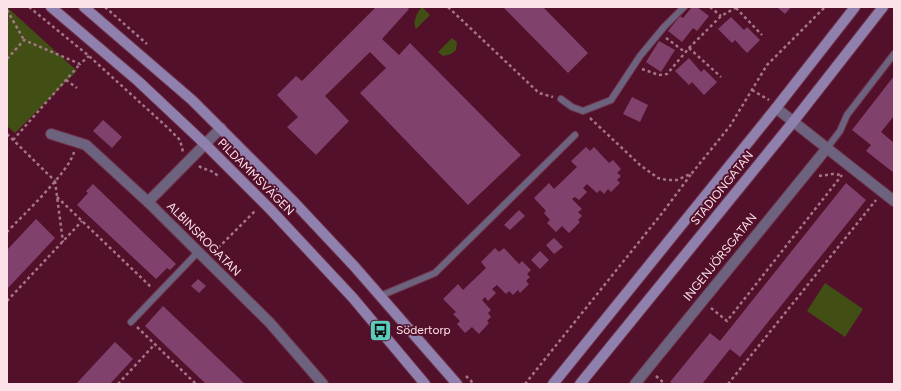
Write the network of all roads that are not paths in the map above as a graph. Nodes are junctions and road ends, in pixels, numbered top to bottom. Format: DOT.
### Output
graph roads {
  1 [pos="51,7"];
  2 [pos="84,7"];
  3 [pos="684,7"];
  4 [pos="855,7"];
  5 [pos="883,7"];
  6 [pos="894,54"];
  7 [pos="561,99"];
  8 [pos="776,108"];
  9 [pos="793,122"];
  10 [pos="221,128"];
  11 [pos="51,134"];
  12 [pos="575,136"];
  13 [pos="205,144"];
  14 [pos="827,148"];
  15 [pos="894,201"];
  16 [pos="148,202"];
  17 [pos="198,252"];
  18 [pos="380,296"];
  19 [pos="131,322"];
  20 [pos="323,384"];
  21 [pos="425,384"];
  22 [pos="456,384"];
  23 [pos="553,384"];
  24 [pos="580,384"];
  25 [pos="635,384"];
  1 -- 13 [label="main road, PILDAMMSVÄGEN"];
  2 -- 10 [label="main road, PILDAMMSVÄGEN"];
  3 -- 7 [label="lane"];
  4 -- 8 [label="main road, STADIONGATAN"];
  5 -- 9 [label="main road, STADIONGATAN"];
  6 -- 14 [label="lane"];
  8 -- 9 [label="street"];
  8 -- 23 [label="main road, STADIONGATAN"];
  9 -- 14 [label="street"];
  9 -- 24 [label="main road, STADIONGATAN"];
  10 -- 13 [label="street"];
  10 -- 18 [label="main road, PILDAMMSVÄGEN"];
  11 -- 16 [label="street, ALBINSROGATAN"];
  12 -- 18 [label="lane"];
  13 -- 16 [label="street"];
  13 -- 21 [label="main road, PILDAMMSVÄGEN"];
  14 -- 15 [label="street"];
  14 -- 25 [label="street, INGENJÖRSGATAN"];
  16 -- 17 [label="street, ALBINSROGATAN"];
  17 -- 19 [label="lane"];
  17 -- 20 [label="street, ALBINSROGATAN"];
  18 -- 22 [label="main road, PILDAMMSVÄGEN"];
}
